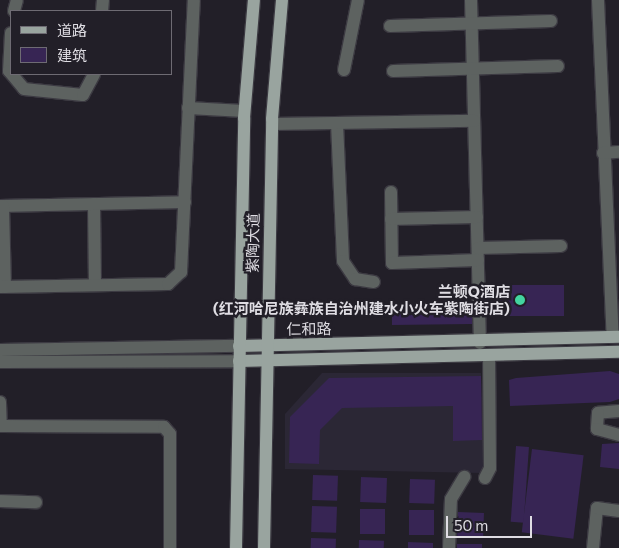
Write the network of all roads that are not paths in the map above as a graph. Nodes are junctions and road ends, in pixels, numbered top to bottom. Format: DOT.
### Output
graph roads {
  1 [pos="194,0"];
  2 [pos="254,0"];
  3 [pos="282,0"];
  4 [pos="358,0"];
  5 [pos="471,0"];
  6 [pos="598,0"];
  7 [pos="552,21"];
  8 [pos="472,24"];
  9 [pos="390,26"];
  10 [pos="10,52"];
  11 [pos="558,66"];
  12 [pos="473,68"];
  13 [pos="344,70"];
  14 [pos="393,71"];
  15 [pos="10,72"];
  16 [pos="12,75"];
  17 [pos="93,75"];
  18 [pos="188,108"];
  19 [pos="244,111"];
  20 [pos="474,120"];
  21 [pos="337,123"];
  22 [pos="272,124"];
  23 [pos="619,152"];
  24 [pos="603,153"];
  25 [pos="391,192"];
  26 [pos="185,202"];
  27 [pos="94,204"];
  28 [pos="2,206"];
  29 [pos="477,217"];
  30 [pos="391,219"];
  31 [pos="561,246"];
  32 [pos="478,254"];
  33 [pos="374,282"];
  34 [pos="95,285"];
  35 [pos="2,287"];
  36 [pos="616,337"];
  37 [pos="480,343"];
  38 [pos="239,346"];
  39 [pos="267,346"];
  40 [pos="0,350"];
  41 [pos="619,352"];
  42 [pos="489,358"];
  43 [pos="239,361"];
  44 [pos="267,361"];
  45 [pos="0,362"];
  46 [pos="0,402"];
  47 [pos="619,411"];
  48 [pos="0,426"];
  49 [pos="619,435"];
  50 [pos="464,477"];
  51 [pos="485,478"];
  52 [pos="0,501"];
  53 [pos="36,502"];
  54 [pos="619,511"];
  55 [pos="170,548"];
  56 [pos="236,548"];
  57 [pos="264,548"];
  58 [pos="449,548"];
  59 [pos="592,548"];
  1 -- 18 [label="street"];
  2 -- 19 [label="main road, 紫陶大道"];
  3 -- 22 [label="main road, 紫陶大道"];
  4 -- 13 [label="street"];
  5 -- 8 [label="street"];
  6 -- 24 [label="street"];
  7 -- 8 [label="street"];
  8 -- 9 [label="street"];
  8 -- 12 [label="street"];
  10 -- 15 [label="street"];
  11 -- 12 [label="street"];
  12 -- 14 [label="street"];
  12 -- 20 [label="street"];
  16 -- 17 [label="street"];
  18 -- 19 [label="street"];
  18 -- 26 [label="street"];
  19 -- 38 [label="main road, 紫陶大道"];
  20 -- 21 [label="street"];
  20 -- 29 [label="street"];
  21 -- 22 [label="street"];
  21 -- 33 [label="street"];
  22 -- 39 [label="main road, 紫陶大道"];
  23 -- 24 [label="street"];
  24 -- 36 [label="street"];
  25 -- 30 [label="street"];
  26 -- 27 [label="street"];
  26 -- 34 [label="street"];
  27 -- 28 [label="street"];
  27 -- 34 [label="street"];
  28 -- 35 [label="street"];
  29 -- 30 [label="street"];
  29 -- 32 [label="street"];
  30 -- 32 [label="street"];
  31 -- 32 [label="street"];
  32 -- 37 [label="street"];
  34 -- 35 [label="street"];
  36 -- 37 [label="main road, 仁和路"];
  37 -- 39 [label="main road, 仁和路"];
  38 -- 39 [label="main road, 仁和路"];
  38 -- 40 [label="street, 仁和路"];
  38 -- 43 [label="main road, 紫陶大道"];
  39 -- 44 [label="main road, 紫陶大道"];
  41 -- 42 [label="main road"];
  42 -- 44 [label="main road"];
  42 -- 51 [label="street"];
  43 -- 44 [label="main road"];
  43 -- 45 [label="street"];
  43 -- 56 [label="main road, 紫陶大道"];
  44 -- 57 [label="main road, 紫陶大道"];
  46 -- 48 [label="street"];
  47 -- 49 [label="street"];
  48 -- 55 [label="street"];
  50 -- 58 [label="street"];
  52 -- 53 [label="street"];
  54 -- 59 [label="street"];
}
